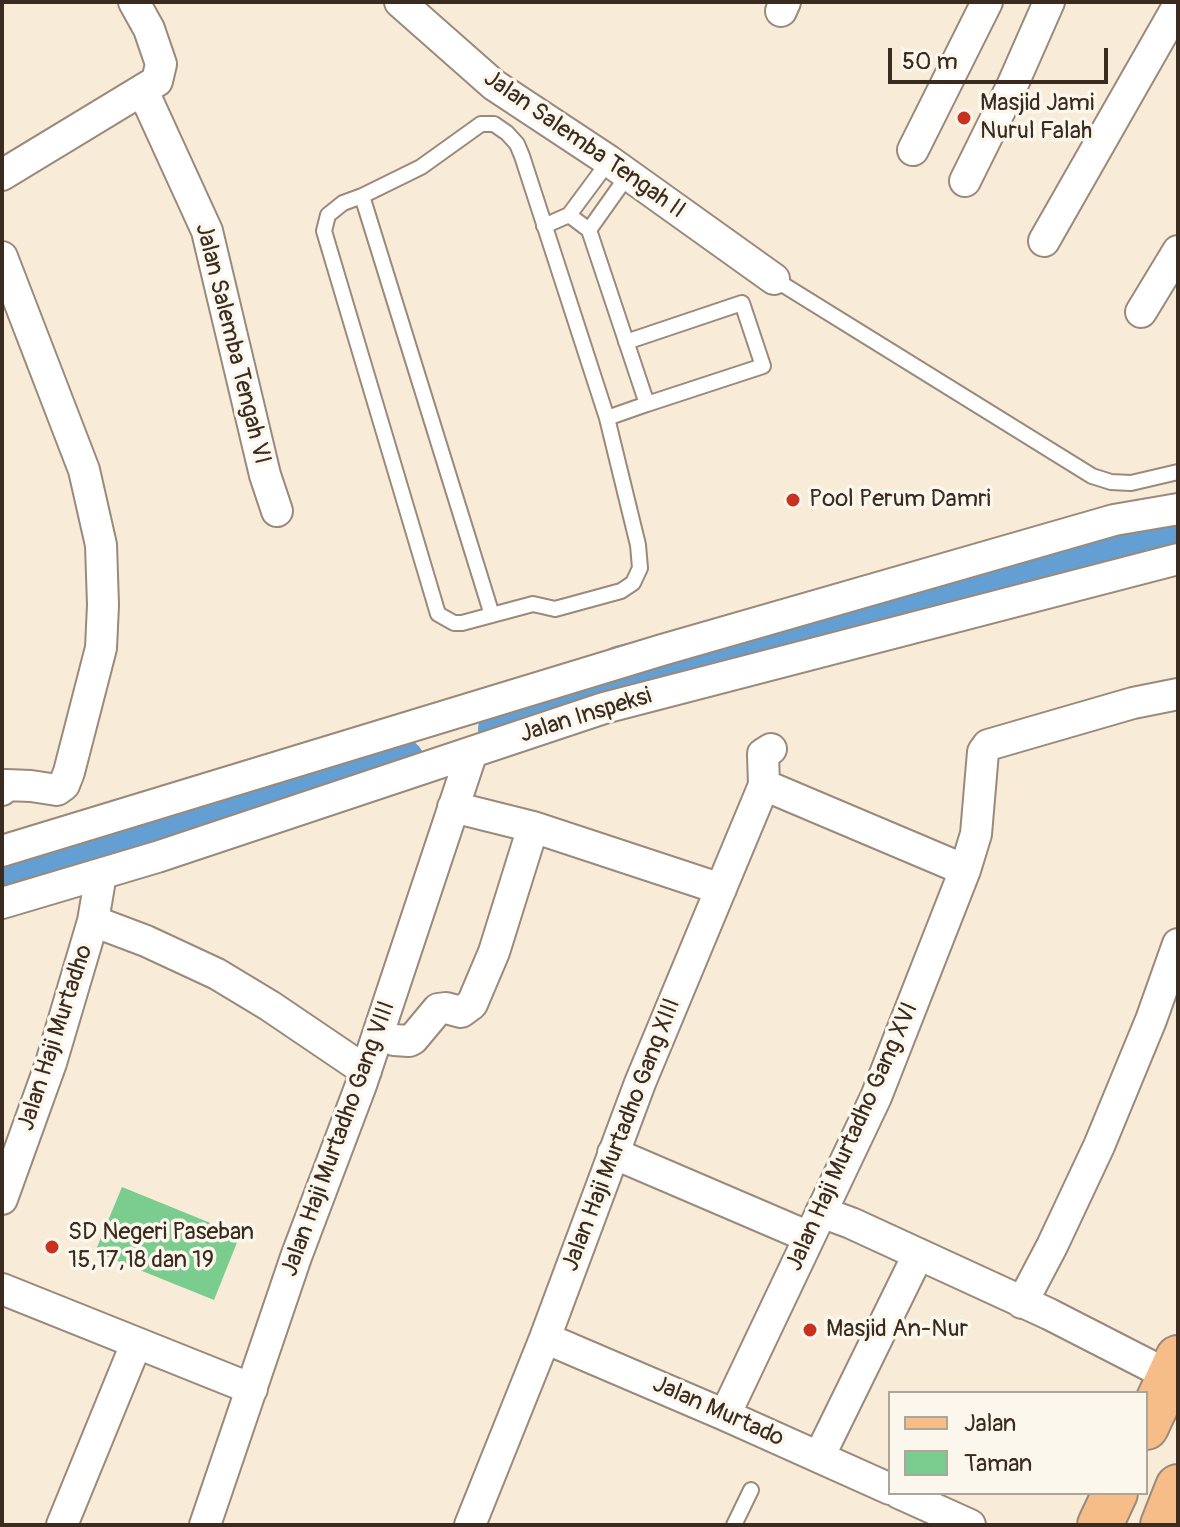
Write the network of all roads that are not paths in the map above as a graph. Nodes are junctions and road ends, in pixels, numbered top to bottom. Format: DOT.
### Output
graph roads {
  1 [pos="134,2"];
  2 [pos="400,2"];
  3 [pos="987,2"];
  4 [pos="1049,2"];
  5 [pos="1178,6"];
  6 [pos="143,91"];
  7 [pos="913,150"];
  8 [pos="618,168"];
  9 [pos="2,175"];
  10 [pos="965,181"];
  11 [pos="362,196"];
  12 [pos="569,215"];
  13 [pos="544,226"];
  14 [pos="589,230"];
  15 [pos="1044,241"];
  16 [pos="1178,251"];
  17 [pos="2,257"];
  18 [pos="774,279"];
  19 [pos="1141,312"];
  20 [pos="626,342"];
  21 [pos="647,404"];
  22 [pos="607,418"];
  23 [pos="1178,472"];
  24 [pos="1178,509"];
  25 [pos="277,511"];
  26 [pos="1178,559"];
  27 [pos="492,615"];
  28 [pos="1178,694"];
  29 [pos="771,749"];
  30 [pos="472,752"];
  31 [pos="764,785"];
  32 [pos="2,790"];
  33 [pos="453,807"];
  34 [pos="533,827"];
  35 [pos="2,851"];
  36 [pos="957,867"];
  37 [pos="101,874"];
  38 [pos="721,889"];
  39 [pos="2,903"];
  40 [pos="93,921"];
  41 [pos="1178,944"];
  42 [pos="379,1033"];
  43 [pos="366,1071"];
  44 [pos="14,1130"];
  45 [pos="613,1153"];
  46 [pos="2,1199"];
  47 [pos="815,1224"];
  48 [pos="918,1255"];
  49 [pos="2,1289"];
  50 [pos="1022,1303"];
  51 [pos="545,1338"];
  52 [pos="136,1344"];
  53 [pos="1174,1367"];
  54 [pos="252,1389"];
  55 [pos="725,1415"];
  56 [pos="1148,1423"];
  57 [pos="819,1457"];
  58 [pos="1178,1487"];
  59 [pos="888,1488"];
  60 [pos="751,1490"];
  61 [pos="903,1495"];
  62 [pos="62,1525"];
  63 [pos="205,1525"];
  64 [pos="470,1525"];
  65 [pos="734,1525"];
  66 [pos="970,1525"];
  67 [pos="1163,1525"];
  1 -- 6 [label="street"];
  2 -- 8 [label="street, Jalan Salemba Tengah II"];
  3 -- 7 [label="street"];
  4 -- 10 [label="street"];
  5 -- 15 [label="street"];
  6 -- 9 [label="street"];
  6 -- 25 [label="street, Jalan Salemba Tengah VI"];
  8 -- 12 [label="lane"];
  8 -- 14 [label="lane"];
  8 -- 18 [label="street, Jalan Salemba Tengah II"];
  11 -- 13 [label="lane"];
  11 -- 27 [label="lane"];
  11 -- 27 [label="lane"];
  12 -- 13 [label="lane"];
  12 -- 14 [label="lane"];
  13 -- 22 [label="lane"];
  14 -- 20 [label="lane"];
  16 -- 19 [label="street"];
  17 -- 32 [label="street"];
  18 -- 23 [label="lane"];
  20 -- 21 [label="lane"];
  20 -- 21 [label="lane"];
  21 -- 22 [label="lane"];
  22 -- 27 [label="lane"];
  24 -- 35 [label="street"];
  26 -- 30 [label="street, Jalan Inspeksi"];
  28 -- 36 [label="street, Jalan Haji Murtadho Gang XVI"];
  29 -- 31 [label="street, Jalan Haji Murtadho Gang XIII"];
  30 -- 33 [label="street, Jalan Haji Murtadho Gang VIII"];
  30 -- 37 [label="street, Jalan Inspeksi"];
  31 -- 36 [label="street"];
  31 -- 38 [label="street, Jalan Haji Murtadho Gang XIII"];
  33 -- 34 [label="street"];
  33 -- 42 [label="street, Jalan Haji Murtadho Gang VIII"];
  34 -- 38 [label="street"];
  34 -- 42 [label="street"];
  36 -- 47 [label="street, Jalan Haji Murtadho Gang XVI"];
  37 -- 39 [label="street, Jalan Inspeksi"];
  37 -- 40 [label="street, Jalan Haji Murtadho"];
  38 -- 45 [label="street, Jalan Haji Murtadho Gang XIII"];
  40 -- 43 [label="street"];
  40 -- 44 [label="street, Jalan Haji Murtadho"];
  41 -- 50 [label="street"];
  42 -- 43 [label="street, Jalan Haji Murtadho Gang VIII"];
  43 -- 54 [label="street, Jalan Haji Murtadho Gang VIII"];
  44 -- 46 [label="street, Jalan Haji Murtadho"];
  45 -- 47 [label="street"];
  45 -- 51 [label="street, Jalan Haji Murtadho Gang XIII"];
  47 -- 48 [label="street"];
  47 -- 55 [label="street, Jalan Haji Murtadho Gang XVI"];
  48 -- 50 [label="street"];
  48 -- 57 [label="street"];
  49 -- 52 [label="street"];
  50 -- 53 [label="street"];
  51 -- 55 [label="street, Jalan Murtado"];
  51 -- 64 [label="street, Jalan Haji Murtadho Gang XIII"];
  52 -- 54 [label="street"];
  52 -- 62 [label="street"];
  53 -- 56 [label="main road"];
  54 -- 63 [label="street, Jalan Haji Murtadho Gang VIII"];
  55 -- 57 [label="street, Jalan Murtado"];
  57 -- 59 [label="street, Jalan Murtado"];
  58 -- 67 [label="main road"];
  60 -- 65 [label="lane"];
  61 -- 66 [label="street"];
}
